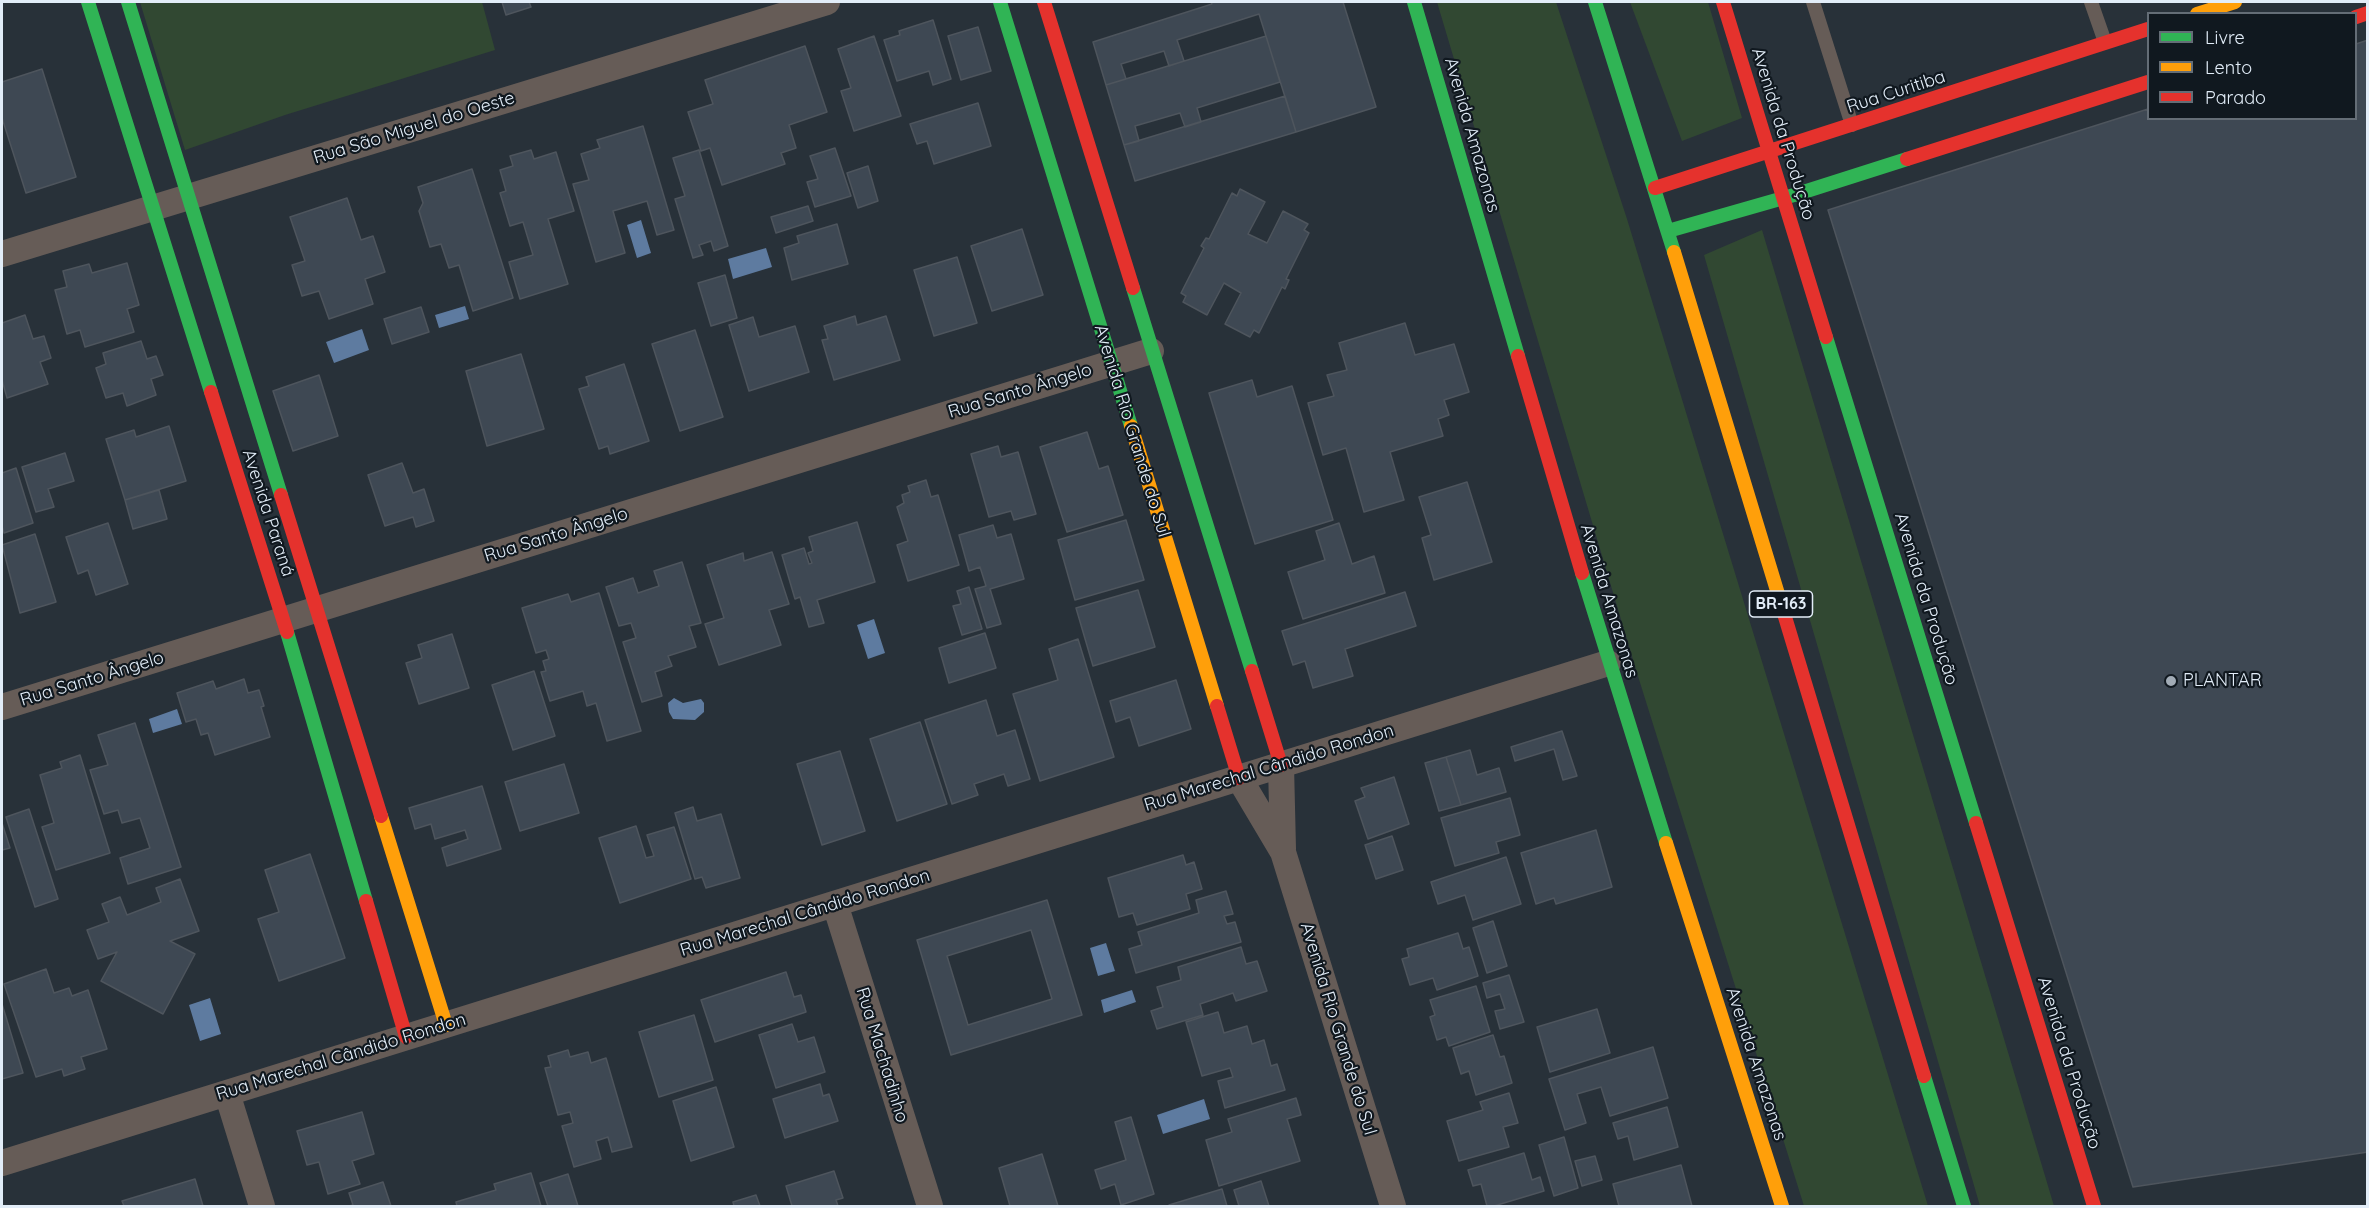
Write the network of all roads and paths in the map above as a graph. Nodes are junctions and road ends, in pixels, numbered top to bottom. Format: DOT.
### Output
graph roads {
  1 [pos="88,2"];
  2 [pos="128,2"];
  3 [pos="827,2"];
  4 [pos="1000,2"];
  5 [pos="1044,2"];
  6 [pos="1414,2"];
  7 [pos="1595,2"];
  8 [pos="1724,2"];
  9 [pos="1814,2"];
  10 [pos="2091,2"];
  11 [pos="2235,2"];
  12 [pos="2203,12"];
  13 [pos="2147,28"];
  14 [pos="2105,42"];
  15 [pos="2147,82"];
  16 [pos="1852,125"];
  17 [pos="1769,151"];
  18 [pos="1654,188"];
  19 [pos="189,197"];
  20 [pos="1785,198"];
  21 [pos="153,208"];
  22 [pos="1668,231"];
  23 [pos="2,254"];
  24 [pos="1151,351"];
  25 [pos="1111,363"];
  26 [pos="318,609"];
  27 [pos="283,620"];
  28 [pos="1608,663"];
  29 [pos="2,707"];
  30 [pos="1281,765"];
  31 [pos="1239,778"];
  32 [pos="1283,852"];
  33 [pos="835,904"];
  34 [pos="446,1025"];
  35 [pos="406,1037"];
  36 [pos="227,1093"];
  37 [pos="2,1162"];
  38 [pos="262,1206"];
  39 [pos="930,1206"];
  40 [pos="1393,1206"];
  41 [pos="1782,1206"];
  42 [pos="1964,1206"];
  43 [pos="2094,1206"];
  1 -- 21 [label="main road, Avenida Paraná"];
  2 -- 19 [label="main road, Avenida Paraná"];
  3 -- 19 [label="street, Rua São Miguel do Oeste"];
  4 -- 25 [label="main road, Avenida Rio Grande do Sul"];
  5 -- 24 [label="main road, Avenida Rio Grande do Sul"];
  6 -- 28 [label="main road, Avenida Amazonas"];
  7 -- 18 [label="main road, BR-163"];
  8 -- 17 [label="main road, Avenida da Produção"];
  9 -- 16 [label="lane"];
  10 -- 14 [label="lane"];
  11 -- 12 [label="main road"];
  13 -- 14 [label="main road, Rua Curitiba"];
  14 -- 16 [label="main road, Rua Curitiba"];
  15 -- 20 [label="main road"];
  16 -- 17 [label="main road, Rua Curitiba"];
  17 -- 18 [label="main road, Rua Curitiba"];
  17 -- 20 [label="main road, Avenida da Produção"];
  18 -- 22 [label="main road, BR-163"];
  19 -- 21 [label="street, Rua São Miguel do Oeste"];
  19 -- 26 [label="main road, Avenida Paraná"];
  20 -- 22 [label="main road"];
  20 -- 43 [label="main road, Avenida da Produção"];
  21 -- 23 [label="street, Rua São Miguel do Oeste"];
  21 -- 27 [label="main road, Avenida Paraná"];
  22 -- 42 [label="main road, BR-163"];
  24 -- 25 [label="street, Rua Santo Ângelo"];
  24 -- 30 [label="main road, Avenida Rio Grande do Sul"];
  25 -- 26 [label="street, Rua Santo Ângelo"];
  25 -- 31 [label="main road, Avenida Rio Grande do Sul"];
  26 -- 27 [label="street, Rua Santo Ângelo"];
  26 -- 34 [label="main road, Avenida Paraná"];
  27 -- 29 [label="street, Rua Santo Ângelo"];
  27 -- 35 [label="main road, Avenida Paraná"];
  28 -- 30 [label="street, Rua Marechal Cândido Rondon"];
  28 -- 41 [label="main road, Avenida Amazonas"];
  30 -- 31 [label="street, Rua Marechal Cândido Rondon"];
  30 -- 32 [label="street, Avenida Rio Grande do Sul"];
  31 -- 32 [label="street, Avenida Rio Grande do Sul"];
  31 -- 33 [label="street, Rua Marechal Cândido Rondon"];
  32 -- 40 [label="street, Avenida Rio Grande do Sul"];
  33 -- 34 [label="street, Rua Marechal Cândido Rondon"];
  33 -- 39 [label="street, Rua Machadinho"];
  34 -- 35 [label="street, Rua Marechal Cândido Rondon"];
  35 -- 36 [label="street, Rua Marechal Cândido Rondon"];
  36 -- 37 [label="street, Rua Marechal Cândido Rondon"];
  36 -- 38 [label="street"];
}
